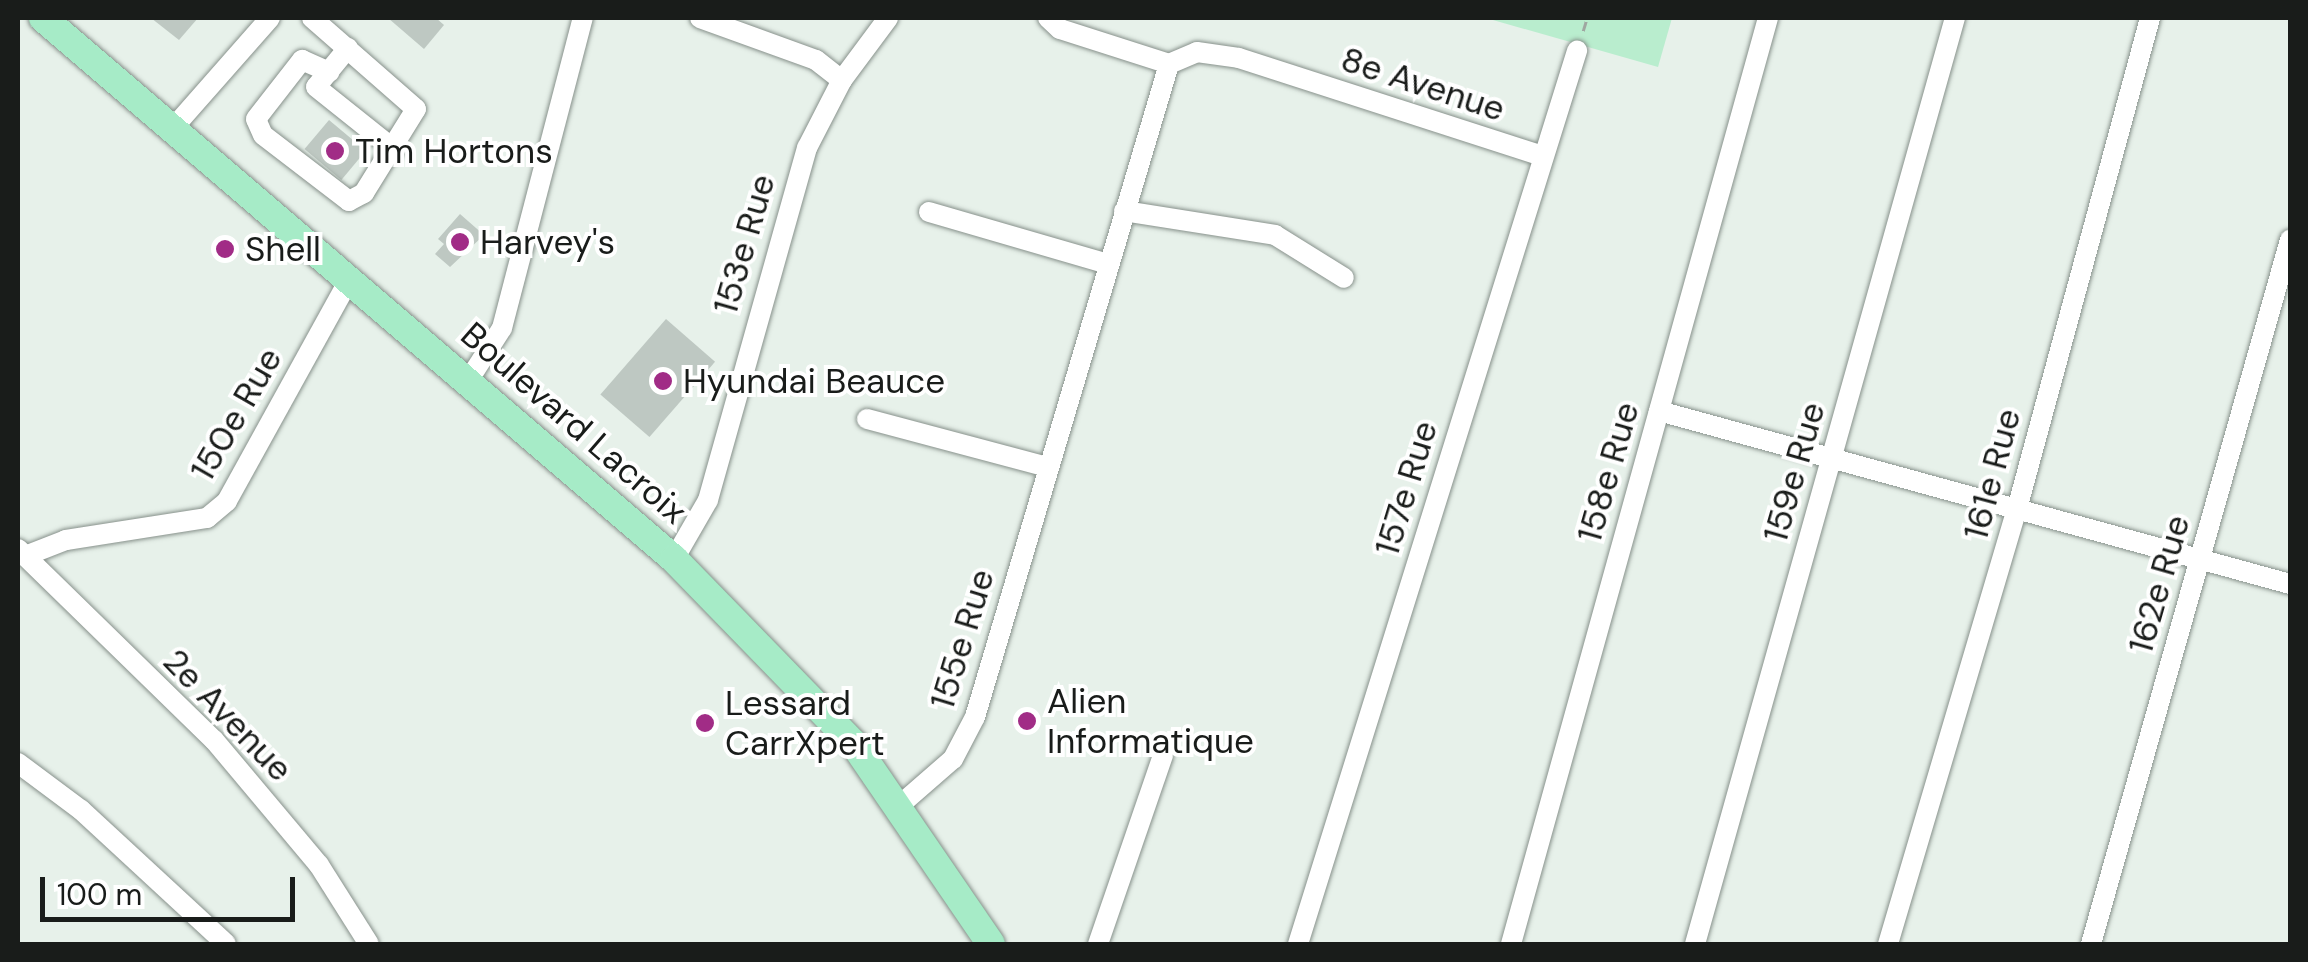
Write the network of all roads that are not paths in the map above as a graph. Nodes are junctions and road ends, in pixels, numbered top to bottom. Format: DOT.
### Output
graph roads {
  1 [pos="43,18"];
  2 [pos="270,18"];
  3 [pos="312,18"];
  4 [pos="583,18"];
  5 [pos="700,18"];
  6 [pos="888,18"];
  7 [pos="1048,18"];
  8 [pos="1768,18"];
  9 [pos="1954,18"];
  10 [pos="2150,18"];
  11 [pos="722,20"];
  12 [pos="348,48"];
  13 [pos="1576,51"];
  14 [pos="1169,64"];
  15 [pos="329,72"];
  16 [pos="842,80"];
  17 [pos="174,127"];
  18 [pos="395,150"];
  19 [pos="1544,156"];
  20 [pos="1124,211"];
  21 [pos="930,212"];
  22 [pos="2290,240"];
  23 [pos="1108,264"];
  24 [pos="1344,278"];
  25 [pos="349,280"];
  26 [pos="468,381"];
  27 [pos="1659,411"];
  28 [pos="867,419"];
  29 [pos="1832,458"];
  30 [pos="1048,467"];
  31 [pos="2018,509"];
  32 [pos="21,552"];
  33 [pos="2200,559"];
  34 [pos="674,560"];
  35 [pos="2290,584"];
  36 [pos="1162,755"];
  37 [pos="18,763"];
  38 [pos="900,805"];
  39 [pos="226,944"];
  40 [pos="370,944"];
  41 [pos="991,944"];
  42 [pos="1098,944"];
  43 [pos="1298,944"];
  44 [pos="1511,944"];
  45 [pos="1696,944"];
  46 [pos="1888,944"];
  47 [pos="2090,944"];
  1 -- 17 [label="main road, Boulevard Lacroix"];
  2 -- 17 [label="street"];
  3 -- 12 [label="street"];
  4 -- 26 [label="street"];
  5 -- 11 [label="street"];
  6 -- 16 [label="street, 153e Rue"];
  7 -- 14 [label="street"];
  8 -- 27 [label="street, 158e Rue"];
  9 -- 29 [label="street, 159e Rue"];
  10 -- 31 [label="street, 161e Rue"];
  11 -- 16 [label="street"];
  12 -- 15 [label="street"];
  12 -- 18 [label="street"];
  13 -- 19 [label="street, 157e Rue"];
  14 -- 19 [label="street, 8e Avenue"];
  14 -- 20 [label="street, 155e Rue"];
  15 -- 18 [label="street"];
  15 -- 18 [label="street"];
  16 -- 34 [label="street, 153e Rue"];
  17 -- 25 [label="main road, Boulevard Lacroix"];
  19 -- 43 [label="street, 157e Rue"];
  20 -- 23 [label="street, 155e Rue"];
  20 -- 24 [label="street"];
  21 -- 23 [label="street"];
  22 -- 33 [label="street, 162e Rue"];
  23 -- 30 [label="street, 155e Rue"];
  25 -- 26 [label="main road, Boulevard Lacroix"];
  25 -- 32 [label="street, 150e Rue"];
  26 -- 34 [label="main road, Boulevard Lacroix"];
  27 -- 29 [label="street"];
  27 -- 44 [label="street, 158e Rue"];
  28 -- 30 [label="street"];
  29 -- 31 [label="street"];
  29 -- 45 [label="street, 159e Rue"];
  30 -- 38 [label="street, 155e Rue"];
  31 -- 33 [label="street"];
  31 -- 46 [label="street, 161e Rue"];
  32 -- 40 [label="street, 2e Avenue"];
  33 -- 35 [label="street"];
  33 -- 47 [label="street, 162e Rue"];
  34 -- 38 [label="main road, Boulevard Lacroix"];
  36 -- 42 [label="street"];
  37 -- 39 [label="street"];
  38 -- 41 [label="main road, Boulevard Lacroix"];
}
